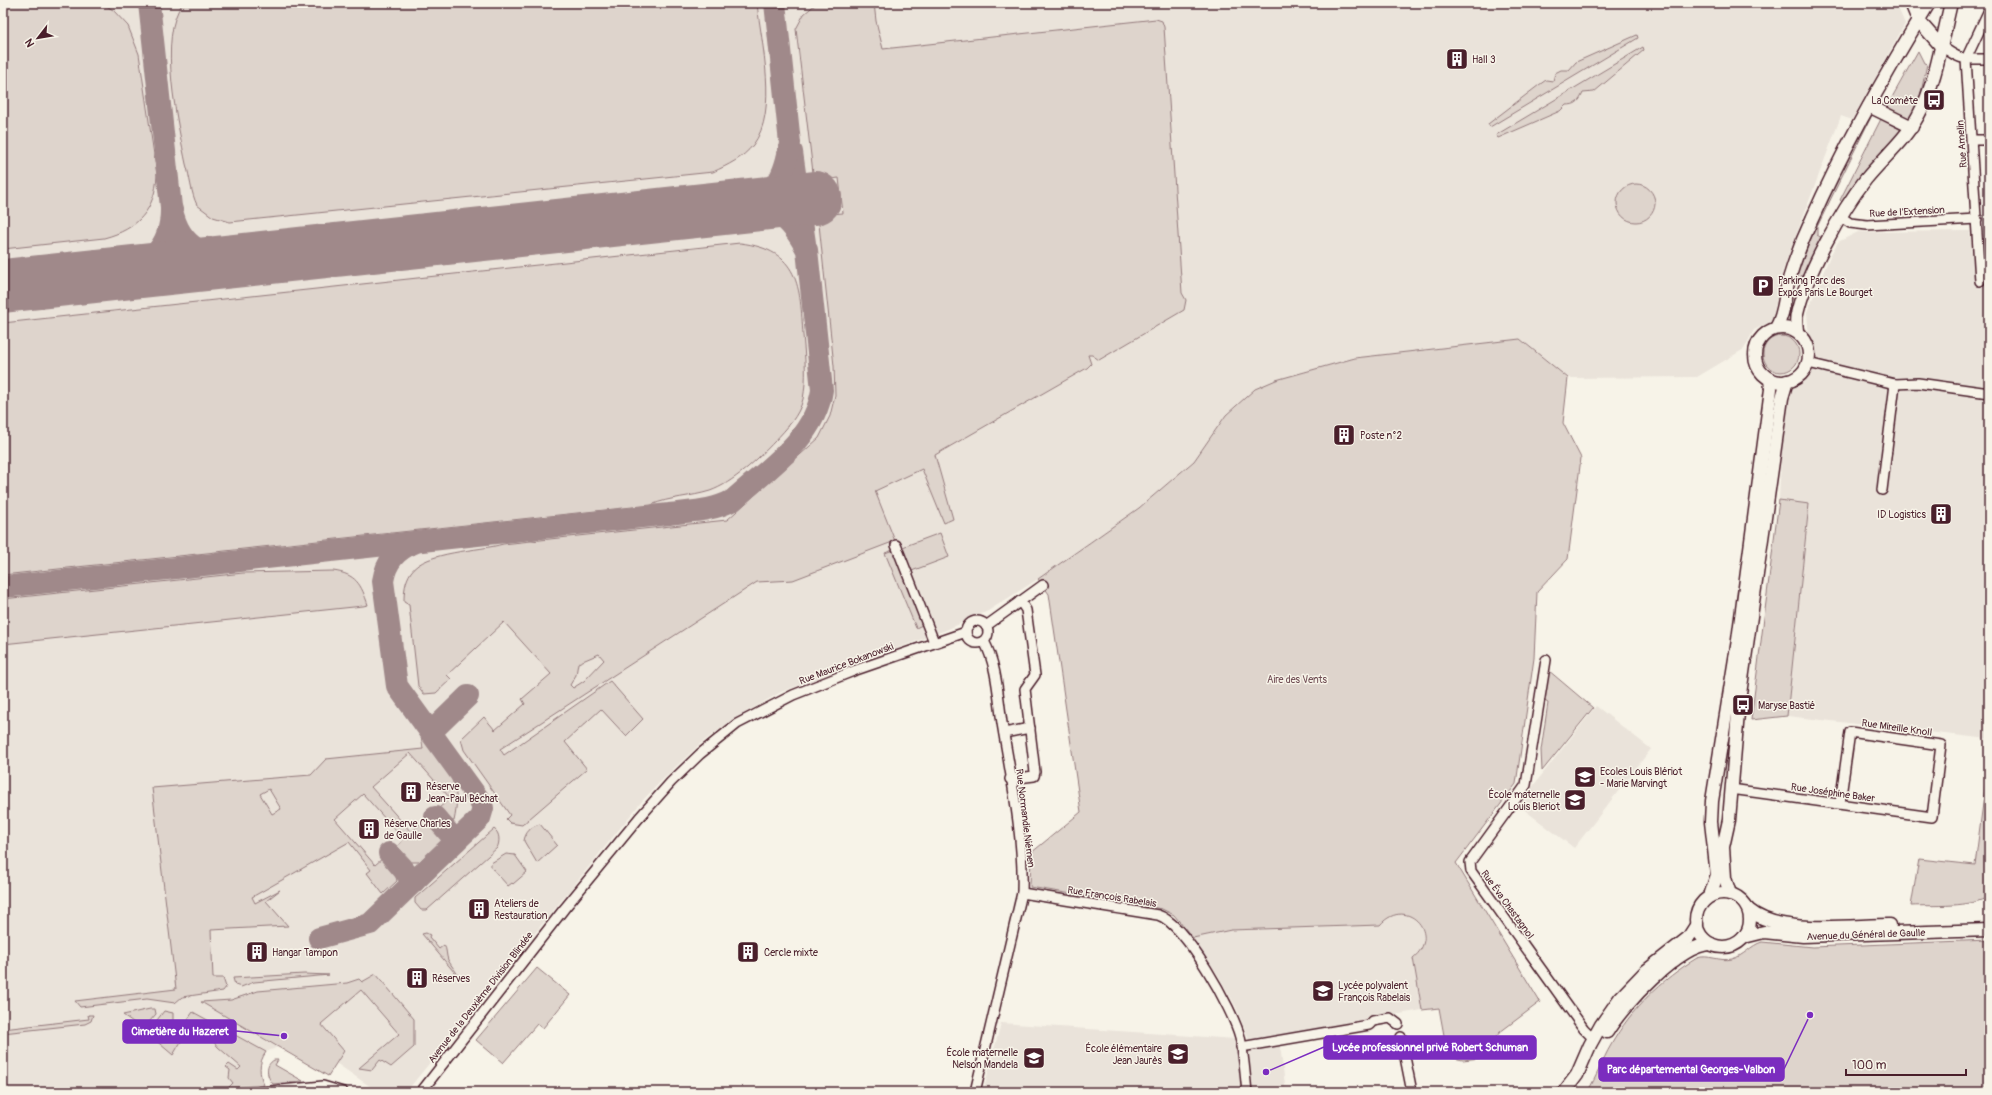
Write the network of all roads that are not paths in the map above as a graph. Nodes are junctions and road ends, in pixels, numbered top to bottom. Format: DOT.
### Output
graph roads {
  1 [pos="1911,3"];
  2 [pos="1929,3"];
  3 [pos="1951,3"];
  4 [pos="1989,10"];
  5 [pos="1918,20"];
  6 [pos="1940,45"];
  7 [pos="1966,59"];
  8 [pos="1989,59"];
  9 [pos="1869,106"];
  10 [pos="1912,127"];
  11 [pos="1972,140"];
  12 [pos="1989,140"];
  13 [pos="1841,217"];
  14 [pos="1976,219"];
  15 [pos="1980,281"];
  16 [pos="1776,328"];
  17 [pos="1797,332"];
  18 [pos="1808,363"];
  19 [pos="1770,379"];
  20 [pos="1787,381"];
  21 [pos="1896,384"];
  22 [pos="1989,393"];
  23 [pos="1882,490"];
  24 [pos="896,545"];
  25 [pos="1042,584"];
  26 [pos="1020,601"];
  27 [pos="986,626"];
  28 [pos="966,632"];
  29 [pos="984,641"];
  30 [pos="934,642"];
  31 [pos="1546,660"];
  32 [pos="737,724"];
  33 [pos="1030,728"];
  34 [pos="1004,733"];
  35 [pos="1010,779"];
  36 [pos="1731,789"];
  37 [pos="1840,803"];
  38 [pos="1932,817"];
  39 [pos="1022,893"];
  40 [pos="1730,894"];
  41 [pos="1710,896"];
  42 [pos="1749,910"];
  43 [pos="1697,924"];
  44 [pos="1988,927"];
  45 [pos="1744,937"];
  46 [pos="1711,944"];
  47 [pos="1398,1024"];
  48 [pos="1401,1037"];
  49 [pos="1594,1039"];
  50 [pos="1241,1047"];
  51 [pos="260,1092"];
  52 [pos="343,1092"];
  53 [pos="421,1092"];
  54 [pos="975,1092"];
  55 [pos="1247,1092"];
  56 [pos="1412,1092"];
  57 [pos="1564,1092"];
  58 [pos="1574,1092"];
  1 -- 5 [label="main road"];
  2 -- 5 [label="main road"];
  3 -- 6 [label="main road"];
  4 -- 7 [label="street, Rue Amelin"];
  5 -- 6 [label="main road"];
  5 -- 9 [label="main road"];
  6 -- 7 [label="street"];
  6 -- 10 [label="main road"];
  7 -- 8 [label="street"];
  7 -- 11 [label="street, Rue Amelin"];
  9 -- 10 [label="main road"];
  9 -- 16 [label="main road"];
  10 -- 13 [label="main road"];
  11 -- 12 [label="street"];
  11 -- 14 [label="street, Rue Amelin"];
  13 -- 14 [label="street, Rue de l'Extension"];
  13 -- 17 [label="main road"];
  14 -- 15 [label="street, Rue Amelin"];
  16 -- 17 [label="main road"];
  16 -- 19 [label="main road"];
  17 -- 18 [label="main road"];
  18 -- 20 [label="main road"];
  18 -- 21 [label="street"];
  19 -- 20 [label="main road"];
  19 -- 41 [label="main road"];
  20 -- 36 [label="main road"];
  21 -- 22 [label="street"];
  21 -- 23 [label="street"];
  24 -- 30 [label="street"];
  25 -- 26 [label="street"];
  26 -- 27 [label="street"];
  26 -- 33 [label="street"];
  27 -- 28 [label="street"];
  27 -- 29 [label="street"];
  28 -- 29 [label="street"];
  28 -- 30 [label="street, Rue Maurice Bokanowski"];
  29 -- 34 [label="street, Rue Normandie Niémen"];
  30 -- 32 [label="street, Rue Maurice Bokanowski"];
  31 -- 49 [label="street, Rue Éva Chastagnol"];
  32 -- 53 [label="street, Avenue de la Deuxième Division Blindée"];
  33 -- 34 [label="street"];
  33 -- 35 [label="street"];
  34 -- 35 [label="street, Rue Normandie Niémen"];
  35 -- 39 [label="street, Rue Normandie Niémen"];
  36 -- 37 [label="street, Rue Joséphine Baker"];
  36 -- 40 [label="main road"];
  37 -- 38 [label="street, Rue Joséphine Baker"];
  37 -- 38 [label="street, Rue Mireille Knoll"];
  39 -- 50 [label="street, Rue François Rabelais"];
  39 -- 54 [label="street, Rue Normandie Niémen"];
  40 -- 41 [label="main road"];
  40 -- 42 [label="main road"];
  41 -- 43 [label="main road"];
  42 -- 44 [label="main road, Avenue du Général de Gaulle"];
  42 -- 45 [label="main road"];
  43 -- 46 [label="main road"];
  43 -- 49 [label="main road"];
  44 -- 45 [label="main road, Avenue du Général de Gaulle"];
  45 -- 46 [label="main road"];
  46 -- 58 [label="main road"];
  47 -- 50 [label="street"];
  48 -- 56 [label="street"];
  49 -- 57 [label="main road"];
  50 -- 55 [label="street, Rue François Rabelais"];
  51 -- 52 [label="street"];
}
